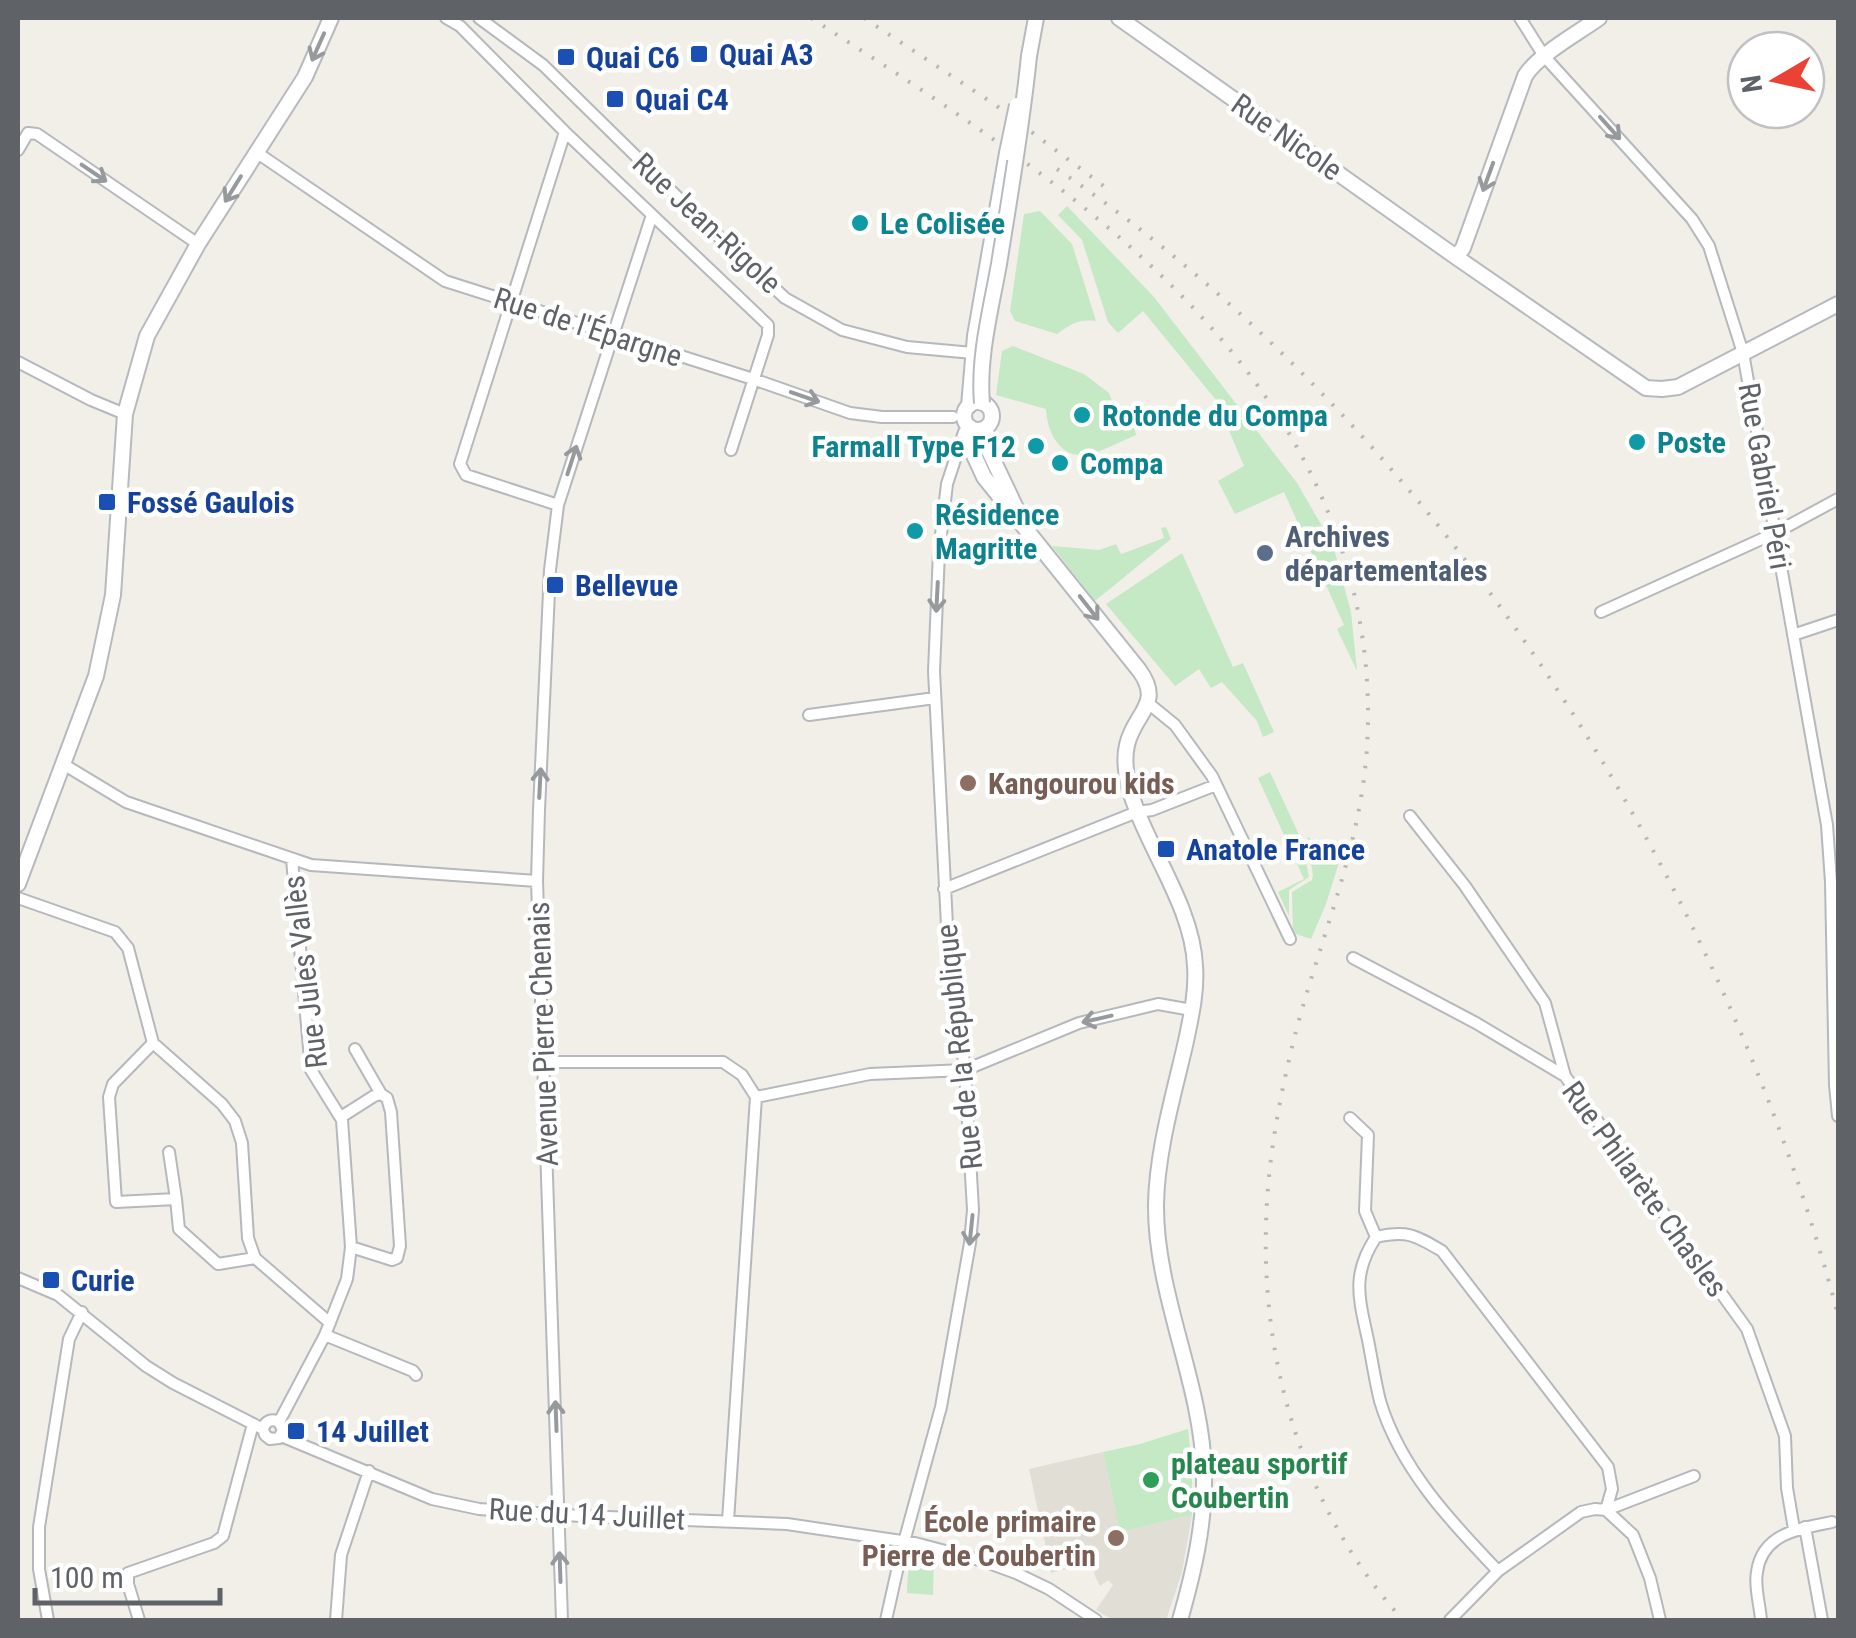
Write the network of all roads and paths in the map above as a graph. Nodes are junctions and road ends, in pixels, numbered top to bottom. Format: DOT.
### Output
graph roads {
  1 [pos="331,18"];
  2 [pos="446,18"];
  3 [pos="479,18"];
  4 [pos="1036,18"];
  5 [pos="1119,18"];
  6 [pos="1520,18"];
  7 [pos="1599,18"];
  8 [pos="1028,56"];
  9 [pos="1544,56"];
  10 [pos="565,132"];
  11 [pos="18,150"];
  12 [pos="256,152"];
  13 [pos="652,215"];
  14 [pos="198,244"];
  15 [pos="1456,257"];
  16 [pos="512,303"];
  17 [pos="1838,304"];
  18 [pos="612,335"];
  19 [pos="973,353"];
  20 [pos="1743,353"];
  21 [pos="19,364"];
  22 [pos="753,380"];
  23 [pos="125,414"];
  24 [pos="970,417"];
  25 [pos="731,450"];
  26 [pos="1838,499"];
  27 [pos="558,506"];
  28 [pos="1775,533"];
  29 [pos="1601,612"];
  30 [pos="1838,620"];
  31 [pos="1793,635"];
  32 [pos="935,698"];
  33 [pos="1148,703"];
  34 [pos="810,715"];
  35 [pos="63,764"];
  36 [pos="1216,785"];
  37 [pos="1137,812"];
  38 [pos="1410,816"];
  39 [pos="292,859"];
  40 [pos="538,881"];
  41 [pos="18,884"];
  42 [pos="944,889"];
  43 [pos="18,898"];
  44 [pos="1290,939"];
  45 [pos="1353,958"];
  46 [pos="1192,1010"];
  47 [pos="153,1043"];
  48 [pos="356,1050"];
  49 [pos="1836,1053"];
  50 [pos="544,1062"];
  51 [pos="964,1070"];
  52 [pos="1565,1076"];
  53 [pos="381,1094"];
  54 [pos="756,1097"];
  55 [pos="1838,1116"];
  56 [pos="340,1118"];
  57 [pos="1350,1118"];
  58 [pos="169,1152"];
  59 [pos="176,1198"];
  60 [pos="1376,1237"];
  61 [pos="350,1246"];
  62 [pos="256,1258"];
  63 [pos="18,1278"];
  64 [pos="82,1312"];
  65 [pos="330,1323"];
  66 [pos="325,1335"];
  67 [pos="416,1375"];
  68 [pos="279,1422"];
  69 [pos="261,1430"];
  70 [pos="281,1436"];
  71 [pos="248,1445"];
  72 [pos="369,1471"];
  73 [pos="1694,1476"];
  74 [pos="1606,1510"];
  75 [pos="559,1514"];
  76 [pos="728,1521"];
  77 [pos="1832,1522"];
  78 [pos="1800,1528"];
  79 [pos="904,1541"];
  80 [pos="1498,1571"];
  81 [pos="48,1620"];
  82 [pos="139,1620"];
  83 [pos="336,1620"];
  84 [pos="562,1620"];
  85 [pos="886,1620"];
  86 [pos="1096,1620"];
  87 [pos="1180,1620"];
  88 [pos="1450,1620"];
  89 [pos="1660,1620"];
  90 [pos="1761,1620"];
  91 [pos="1822,1620"];
  1 -- 12 [label="main road, one-way"];
  2 -- 10 [label="street"];
  3 -- 19 [label="street, Rue Jean-Rigole"];
  4 -- 8 [label="main road"];
  5 -- 15 [label="main road, Rue Nicole"];
  6 -- 9 [label="street, Rue Gabriel Péri"];
  7 -- 9 [label="main road"];
  8 -- 19 [label="main road, bridge"];
  8 -- 24 [label="main road, bridge"];
  9 -- 15 [label="main road, one-way"];
  9 -- 20 [label="street, Rue Gabriel Péri, one-way"];
  10 -- 13 [label="street"];
  10 -- 16 [label="street"];
  11 -- 14 [label="street, one-way"];
  12 -- 14 [label="main road, one-way"];
  12 -- 16 [label="street, Rue de l'Épargne"];
  13 -- 18 [label="street, Avenue Pierre Chenais"];
  13 -- 22 [label="street"];
  14 -- 23 [label="main road"];
  15 -- 20 [label="main road, Rue Nicole"];
  16 -- 18 [label="street, Rue de l'Épargne"];
  16 -- 27 [label="street"];
  17 -- 20 [label="main road, Rue Nicole"];
  18 -- 22 [label="street, Rue de l'Épargne"];
  27 -- 18 [label="street, Avenue Pierre Chenais, one-way"];
  19 -- 24 [label="main road"];
  20 -- 28 [label="street, Rue Gabriel Péri"];
  21 -- 23 [label="street"];
  22 -- 24 [label="street, Rue de l'Épargne, one-way"];
  22 -- 25 [label="street"];
  23 -- 35 [label="main road"];
  24 -- 32 [label="street, Rue de la République, one-way"];
  24 -- 33 [label="main road, one-way"];
  26 -- 28 [label="street"];
  40 -- 27 [label="street, Avenue Pierre Chenais, one-way"];
  28 -- 29 [label="street"];
  28 -- 31 [label="street, Rue Gabriel Péri"];
  30 -- 31 [label="street"];
  31 -- 49 [label="street, Rue Gabriel Péri"];
  32 -- 34 [label="street"];
  32 -- 42 [label="street, Rue de la République"];
  33 -- 36 [label="street"];
  33 -- 37 [label="main road"];
  35 -- 39 [label="street"];
  35 -- 41 [label="main road"];
  36 -- 37 [label="street"];
  36 -- 44 [label="street"];
  37 -- 42 [label="street"];
  37 -- 46 [label="main road"];
  38 -- 52 [label="street"];
  39 -- 40 [label="street"];
  39 -- 56 [label="street, Rue Jules Vallès"];
  40 -- 50 [label="street, Avenue Pierre Chenais"];
  42 -- 51 [label="street, Rue de la République"];
  43 -- 47 [label="street"];
  45 -- 52 [label="street, Rue Philarète Chasles"];
  46 -- 51 [label="street, one-way"];
  46 -- 87 [label="main road"];
  47 -- 59 [label="street"];
  47 -- 62 [label="street"];
  48 -- 53 [label="street"];
  49 -- 55 [label="street, Rue Gabriel Péri"];
  50 -- 54 [label="street"];
  75 -- 50 [label="street, Avenue Pierre Chenais, one-way"];
  51 -- 54 [label="street"];
  51 -- 79 [label="street, Rue de la République, one-way"];
  52 -- 78 [label="street, Rue Philarète Chasles"];
  53 -- 56 [label="street"];
  53 -- 61 [label="street"];
  54 -- 76 [label="street"];
  56 -- 61 [label="street, Rue Jules Vallès"];
  57 -- 60 [label="street"];
  58 -- 59 [label="street"];
  59 -- 62 [label="street"];
  60 -- 74 [label="street"];
  60 -- 80 [label="street"];
  61 -- 65 [label="street, Rue Jules Vallès"];
  62 -- 65 [label="street"];
  63 -- 64 [label="street"];
  64 -- 69 [label="street"];
  64 -- 81 [label="street"];
  65 -- 66 [label="street, Rue Jules Vallès"];
  66 -- 67 [label="street"];
  66 -- 68 [label="street, Rue Jules Vallès"];
  68 -- 69 [label="street"];
  68 -- 70 [label="street"];
  69 -- 70 [label="street"];
  69 -- 71 [label="street"];
  69 -- 71 [label="street"];
  70 -- 72 [label="street, Rue du 14 Juillet"];
  71 -- 82 [label="street"];
  72 -- 75 [label="street, Rue du 14 Juillet"];
  72 -- 83 [label="street"];
  73 -- 74 [label="street"];
  74 -- 80 [label="street"];
  74 -- 89 [label="street"];
  75 -- 76 [label="street, Rue du 14 Juillet"];
  84 -- 75 [label="street, Avenue Pierre Chenais, one-way"];
  76 -- 79 [label="street, Rue du 14 Juillet"];
  77 -- 78 [label="street"];
  78 -- 90 [label="street"];
  78 -- 91 [label="street, Rue Philarète Chasles"];
  79 -- 85 [label="street, Rue de la République"];
  79 -- 86 [label="street, Rue du 14 Juillet"];
  80 -- 88 [label="street"];
}
